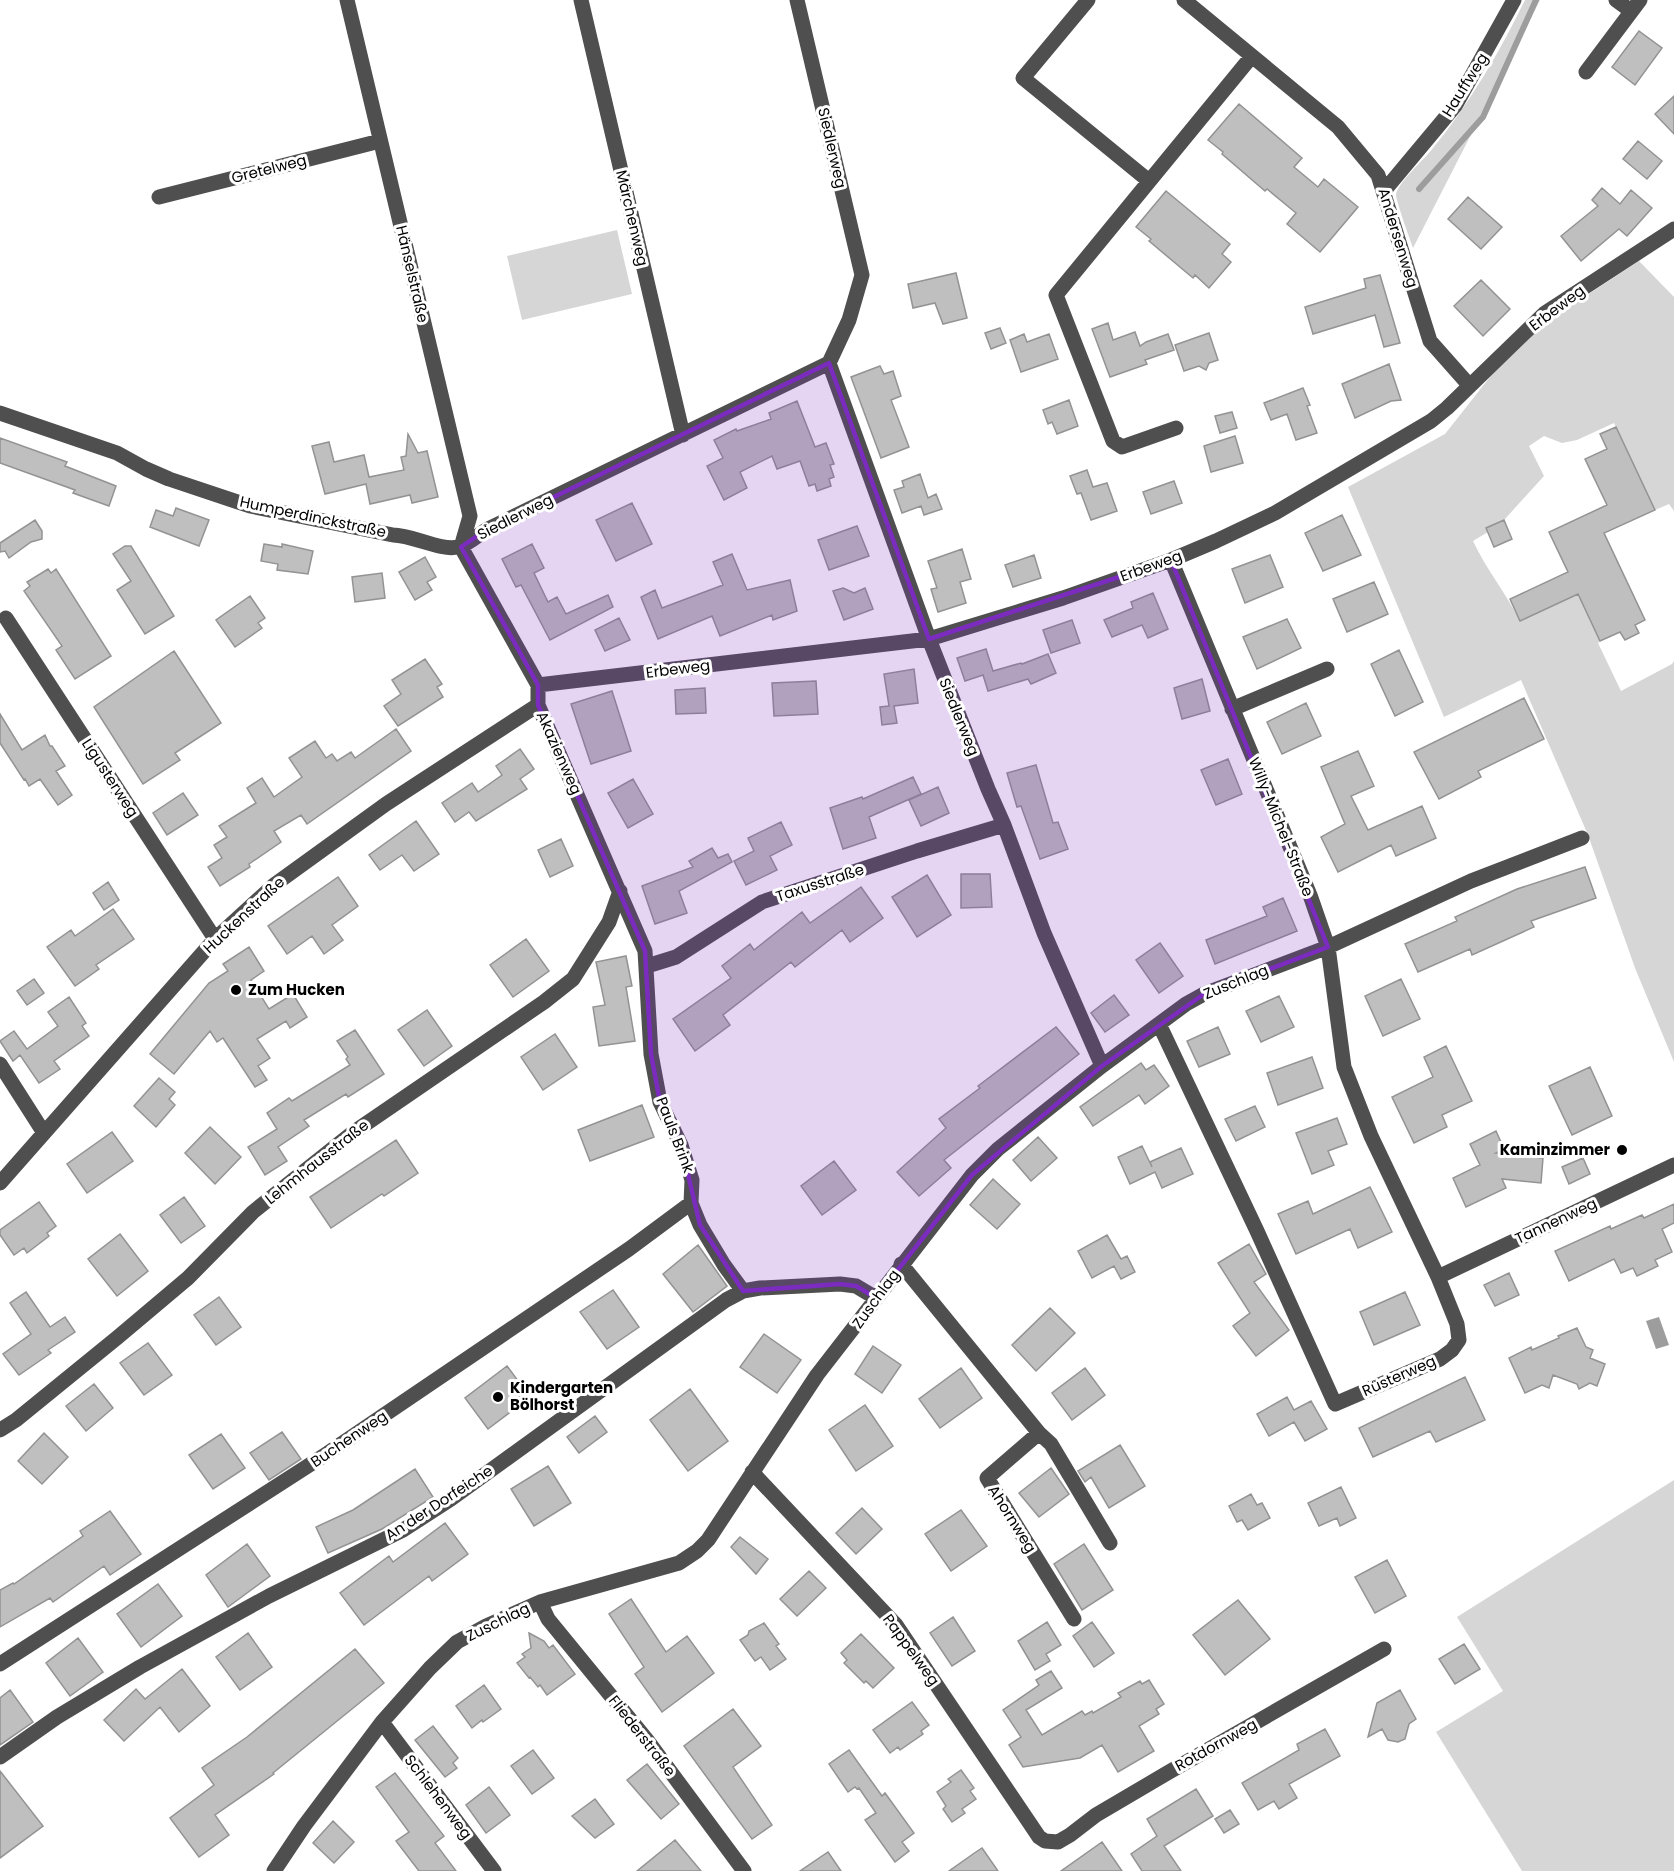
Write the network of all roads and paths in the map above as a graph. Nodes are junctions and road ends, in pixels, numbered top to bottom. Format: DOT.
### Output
graph roads {
  1 [pos="347,0"];
  2 [pos="581,0"];
  3 [pos="797,0"];
  4 [pos="1184,0"];
  5 [pos="1514,0"];
  6 [pos="1616,0"];
  7 [pos="1083,2"];
  8 [pos="1635,6"];
  9 [pos="1252,56"];
  10 [pos="1586,72"];
  11 [pos="380,141"];
  12 [pos="1149,181"];
  13 [pos="1384,191"];
  14 [pos="159,197"];
  15 [pos="1674,230"];
  16 [pos="829,363"];
  17 [pos="1469,385"];
  18 [pos="0,413"];
  19 [pos="1176,428"];
  20 [pos="683,435"];
  21 [pos="460,547"];
  22 [pos="1171,560"];
  23 [pos="6,618"];
  24 [pos="928,639"];
  25 [pos="1327,669"];
  26 [pos="538,685"];
  27 [pos="537,705"];
  28 [pos="1232,709"];
  29 [pos="1004,825"];
  30 [pos="1582,838"];
  31 [pos="620,891"];
  32 [pos="215,939"];
  33 [pos="1328,947"];
  34 [pos="647,966"];
  35 [pos="1159,1024"];
  36 [pos="0,1064"];
  37 [pos="1102,1066"];
  38 [pos="44,1133"];
  39 [pos="1674,1165"];
  40 [pos="0,1183"];
  41 [pos="691,1203"];
  42 [pos="901,1264"];
  43 [pos="1438,1277"];
  44 [pos="744,1291"];
  45 [pos="876,1298"];
  46 [pos="0,1430"];
  47 [pos="1038,1433"];
  48 [pos="752,1472"];
  49 [pos="1110,1543"];
  50 [pos="540,1602"];
  51 [pos="1074,1618"];
  52 [pos="1384,1650"];
  53 [pos="0,1664"];
  54 [pos="382,1722"];
  55 [pos="0,1757"];
  56 [pos="1051,1842"];
  57 [pos="274,1871"];
  58 [pos="494,1871"];
  59 [pos="744,1871"];
  1 -- 11 [label="street, Hänselstraße"];
  2 -- 20 [label="street, Märchenweg"];
  3 -- 16 [label="street, Siedlerweg"];
  4 -- 9 [label="street, Andersenweg"];
  5 -- 13 [label="street, Hauffweg"];
  6 -- 8 [label="street"];
  7 -- 12 [label="street"];
  8 -- 10 [label="street"];
  9 -- 12 [label="street"];
  9 -- 13 [label="street, Andersenweg"];
  11 -- 14 [label="street, Gretelweg"];
  11 -- 21 [label="street, Hänselstraße"];
  12 -- 19 [label="street"];
  13 -- 17 [label="street, Andersenweg"];
  15 -- 17 [label="street, Erbeweg"];
  16 -- 20 [label="street, Siedlerweg"];
  16 -- 24 [label="street, Siedlerweg"];
  17 -- 22 [label="street, Erbeweg"];
  18 -- 21 [label="street, Humperdinckstraße"];
  20 -- 21 [label="street, Siedlerweg"];
  21 -- 26 [label="street"];
  22 -- 24 [label="street, Erbeweg"];
  22 -- 28 [label="street, Willy-Michel-Straße"];
  23 -- 32 [label="street, Ligusterweg"];
  24 -- 26 [label="street, Erbeweg"];
  24 -- 29 [label="street, Siedlerweg"];
  25 -- 28 [label="street"];
  26 -- 27 [label="street, Akazienweg"];
  27 -- 31 [label="street, Akazienweg"];
  27 -- 32 [label="street, Huckenstraße"];
  28 -- 33 [label="street, Willy-Michel-Straße"];
  29 -- 34 [label="street, Taxusstraße"];
  29 -- 37 [label="street, Siedlerweg"];
  30 -- 33 [label="street, Zuschlag"];
  31 -- 34 [label="street, Akazienweg"];
  31 -- 46 [label="street, Lehmhausstraße"];
  32 -- 38 [label="street, Huckenstraße"];
  33 -- 35 [label="street, Zuschlag"];
  33 -- 43 [label="street, Rüsterweg"];
  34 -- 41 [label="street, Pauls Brink"];
  35 -- 37 [label="street, Zuschlag"];
  35 -- 43 [label="street, Rüsterweg"];
  36 -- 38 [label="street"];
  37 -- 42 [label="street, Zuschlag"];
  38 -- 40 [label="street, Huckenstraße"];
  39 -- 43 [label="street, Tannenweg"];
  41 -- 44 [label="street, Pauls Brink"];
  41 -- 53 [label="street, Buchenweg"];
  42 -- 45 [label="street, Zuschlag"];
  42 -- 47 [label="street"];
  44 -- 45 [label="street, An der Dorfeiche"];
  44 -- 55 [label="street, An der Dorfeiche"];
  45 -- 48 [label="street, Zuschlag"];
  47 -- 49 [label="street"];
  47 -- 51 [label="street, Ahornweg"];
  48 -- 50 [label="street, Zuschlag"];
  48 -- 56 [label="street, Pappelweg"];
  50 -- 54 [label="street, Zuschlag"];
  50 -- 59 [label="street, Fliederstraße"];
  52 -- 56 [label="street, Rotdornweg"];
  54 -- 57 [label="street, Zuschlag"];
  54 -- 58 [label="street, Schlehenweg"];
}
